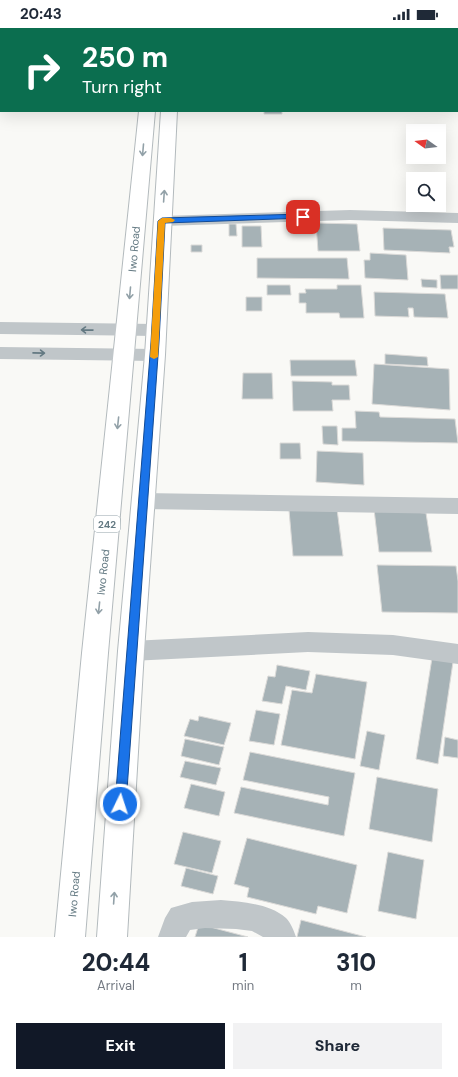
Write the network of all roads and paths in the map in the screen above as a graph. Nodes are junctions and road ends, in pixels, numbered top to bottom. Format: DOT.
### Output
graph roads {
  1 [pos="147,112"];
  2 [pos="169,112"];
  3 [pos="458,218"];
  4 [pos="162,221"];
  5 [pos="0,328"];
  6 [pos="156,330"];
  7 [pos="126,331"];
  8 [pos="0,353"];
  9 [pos="124,354"];
  10 [pos="154,354"];
  11 [pos="143,501"];
  12 [pos="458,506"];
  13 [pos="131,650"];
  14 [pos="458,654"];
  15 [pos="70,937"];
  16 [pos="112,937"];
  17 [pos="172,937"];
  18 [pos="282,937"];
  1 -- 7 [label="main road, Iwo Road / 242, one-way"];
  4 -- 2 [label="main road, one-way"];
  3 -- 4 [label="street"];
  4 -- 6 [label="main road"];
  7 -- 5 [label="street, one-way"];
  6 -- 7 [label="street"];
  6 -- 10 [label="main road"];
  7 -- 9 [label="main road, Iwo Road / 242"];
  8 -- 9 [label="street, one-way"];
  9 -- 10 [label="street"];
  9 -- 15 [label="main road, Iwo Road / 242, one-way"];
  10 -- 11 [label="main road"];
  11 -- 12 [label="street"];
  11 -- 13 [label="main road"];
  13 -- 14 [label="street"];
  16 -- 13 [label="main road, one-way"];
  17 -- 18 [label="street"];
}
